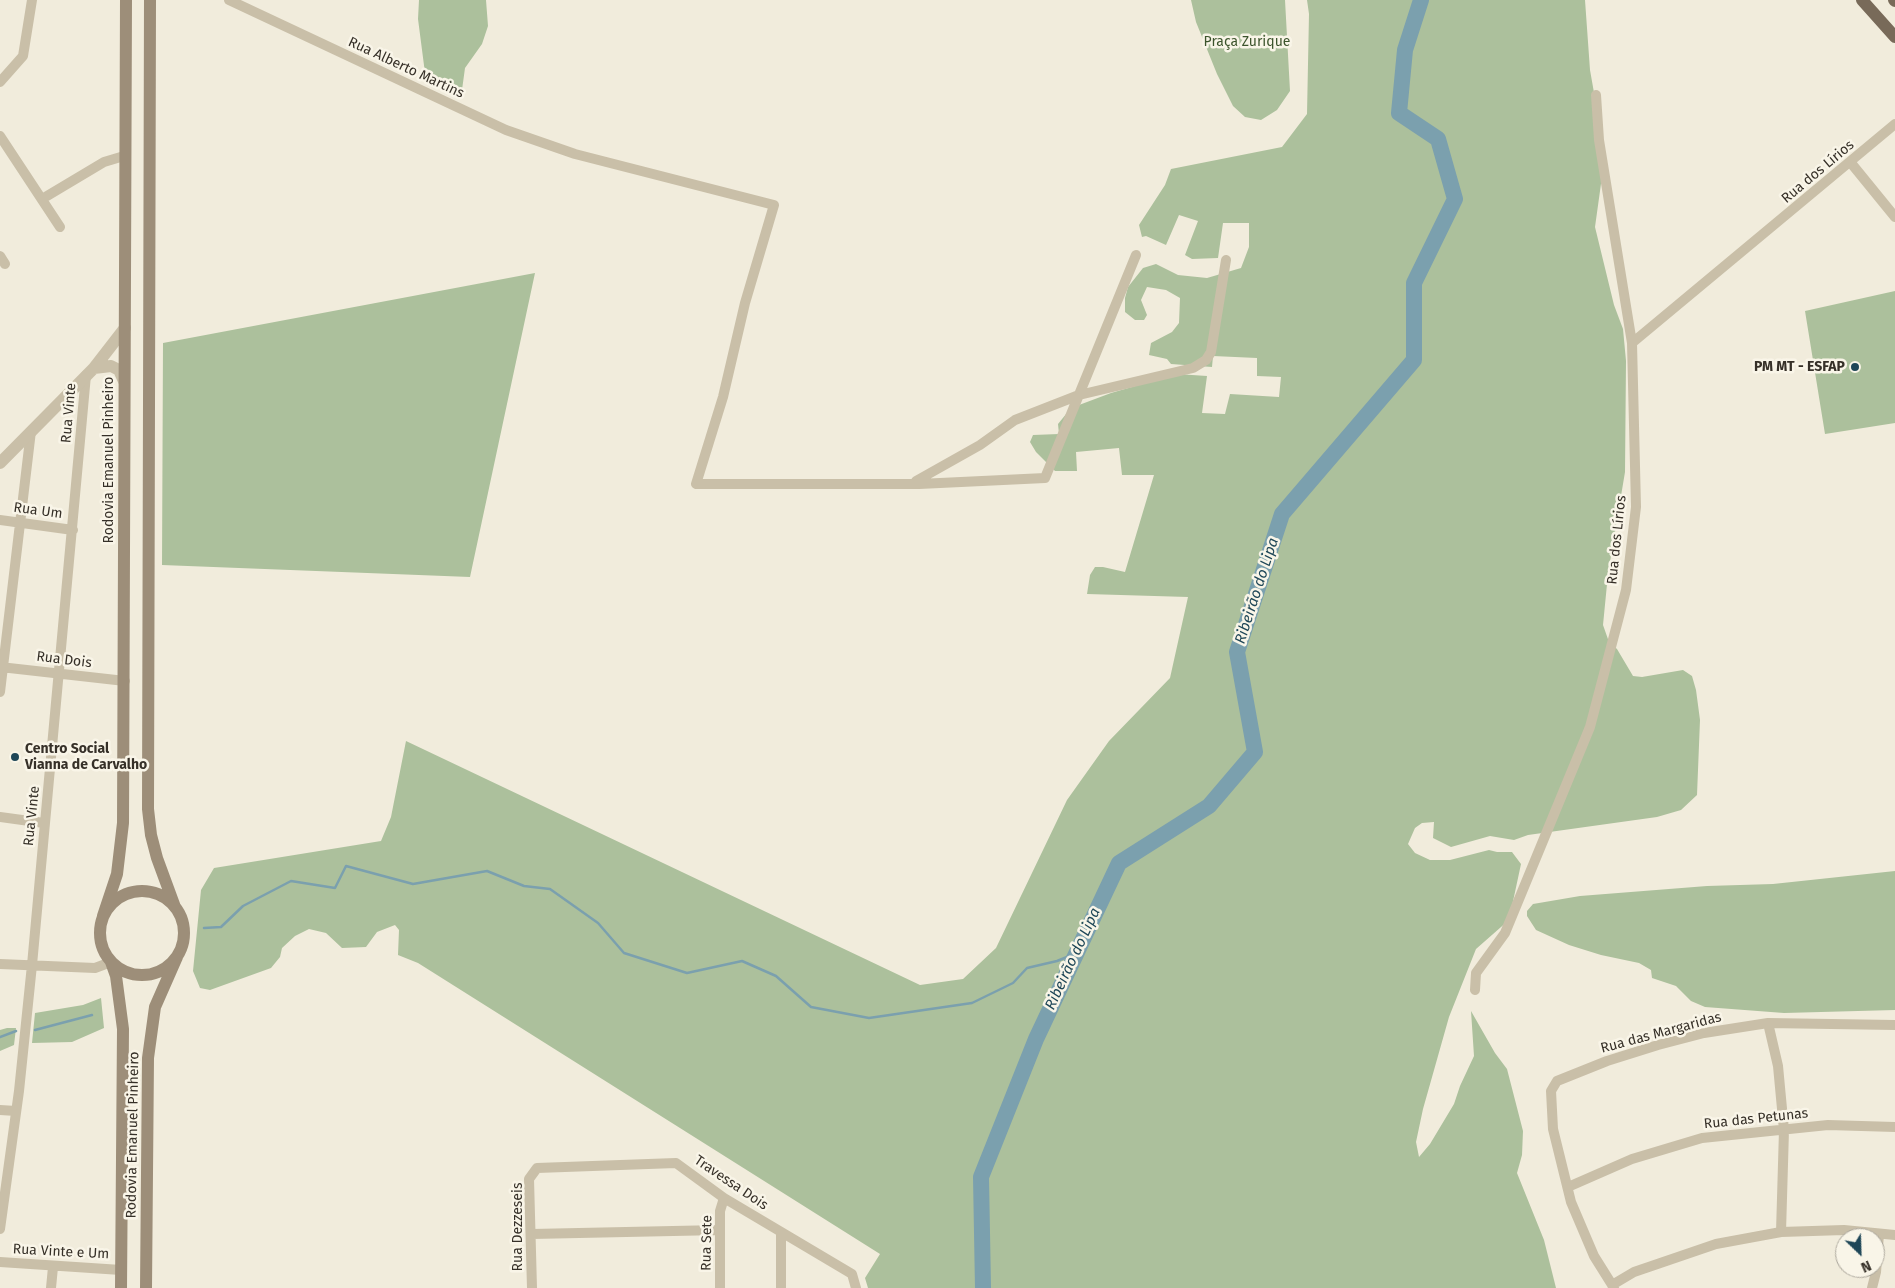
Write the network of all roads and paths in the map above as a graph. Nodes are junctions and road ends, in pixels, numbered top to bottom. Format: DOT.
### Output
graph roads {
  1 [pos="32,0"];
  2 [pos="126,0"];
  3 [pos="150,0"];
  4 [pos="230,0"];
  5 [pos="1862,0"];
  6 [pos="1895,37"];
  7 [pos="0,82"];
  8 [pos="1596,95"];
  9 [pos="1895,124"];
  10 [pos="0,136"];
  11 [pos="124,156"];
  12 [pos="1851,162"];
  13 [pos="42,199"];
  14 [pos="1895,217"];
  15 [pos="60,227"];
  16 [pos="1136,255"];
  17 [pos="1226,260"];
  18 [pos="125,328"];
  19 [pos="1632,343"];
  20 [pos="90,371"];
  21 [pos="124,381"];
  22 [pos="1079,395"];
  23 [pos="31,432"];
  24 [pos="0,462"];
  25 [pos="909,484"];
  26 [pos="0,520"];
  27 [pos="22,523"];
  28 [pos="73,530"];
  29 [pos="1,667"];
  30 [pos="60,674"];
  31 [pos="125,681"];
  32 [pos="0,692"];
  33 [pos="0,817"];
  34 [pos="44,823"];
  35 [pos="175,907"];
  36 [pos="103,916"];
  37 [pos="177,957"];
  38 [pos="111,962"];
  39 [pos="0,964"];
  40 [pos="32,965"];
  41 [pos="1475,990"];
  42 [pos="1768,1023"];
  43 [pos="1895,1025"];
  44 [pos="0,1110"];
  45 [pos="16,1111"];
  46 [pos="1895,1126"];
  47 [pos="1784,1130"];
  48 [pos="537,1168"];
  49 [pos="1568,1187"];
  50 [pos="724,1198"];
  51 [pos="0,1229"];
  52 [pos="720,1230"];
  53 [pos="1835,1230"];
  54 [pos="781,1232"];
  55 [pos="1781,1232"];
  56 [pos="532,1234"];
  57 [pos="0,1262"];
  58 [pos="54,1267"];
  59 [pos="121,1270"];
  60 [pos="1613,1286"];
  61 [pos="51,1288"];
  62 [pos="121,1288"];
  63 [pos="146,1288"];
  64 [pos="532,1288"];
  65 [pos="720,1288"];
  66 [pos="782,1288"];
  67 [pos="856,1288"];
  1 -- 7 [label="street"];
  2 -- 11 [label="main road, Rodovia Emanuel Pinheiro"];
  3 -- 35 [label="main road"];
  4 -- 25 [label="street, Rua Alberto Martins"];
  5 -- 6 [label="main road"];
  8 -- 19 [label="street"];
  9 -- 12 [label="street, Rua dos Lírios"];
  10 -- 13 [label="street"];
  11 -- 13 [label="street"];
  11 -- 18 [label="main road, Rodovia Emanuel Pinheiro"];
  12 -- 14 [label="street"];
  12 -- 19 [label="street, Rua dos Lírios"];
  13 -- 15 [label="street"];
  16 -- 22 [label="street"];
  17 -- 22 [label="street"];
  18 -- 20 [label="street"];
  18 -- 21 [label="main road, Rodovia Emanuel Pinheiro"];
  19 -- 41 [label="street, Rua dos Lírios"];
  20 -- 21 [label="street"];
  20 -- 23 [label="street"];
  20 -- 28 [label="street, Rua Vinte"];
  21 -- 31 [label="main road, Rodovia Emanuel Pinheiro"];
  22 -- 25 [label="street"];
  22 -- 25 [label="street"];
  23 -- 24 [label="street"];
  23 -- 27 [label="street"];
  26 -- 27 [label="street, Rua Um"];
  27 -- 28 [label="street, Rua Um"];
  27 -- 29 [label="street"];
  28 -- 30 [label="street, Rua Vinte"];
  29 -- 30 [label="street, Rua Dois"];
  29 -- 32 [label="street"];
  30 -- 31 [label="street, Rua Dois"];
  30 -- 34 [label="street, Rua Vinte"];
  31 -- 36 [label="main road, Rodovia Emanuel Pinheiro"];
  33 -- 34 [label="street"];
  34 -- 40 [label="street, Rua Vinte"];
  35 -- 36 [label="main road"];
  35 -- 37 [label="main road"];
  36 -- 38 [label="main road"];
  37 -- 38 [label="main road"];
  37 -- 63 [label="main road, Rodovia Emanuel Pinheiro"];
  38 -- 40 [label="street"];
  38 -- 59 [label="main road, Rodovia Emanuel Pinheiro"];
  39 -- 40 [label="street"];
  40 -- 45 [label="street, Rua Vinte"];
  42 -- 43 [label="street, Rua das Margaridas"];
  42 -- 47 [label="street"];
  42 -- 49 [label="street, Rua das Margaridas"];
  44 -- 45 [label="street"];
  45 -- 51 [label="street, Rua Vinte"];
  46 -- 47 [label="street, Rua das Petunas"];
  47 -- 49 [label="street, Rua das Petunas"];
  47 -- 55 [label="street"];
  48 -- 50 [label="street, Travessa Dois"];
  48 -- 56 [label="street, Rua Dezzeseis"];
  49 -- 60 [label="street"];
  50 -- 52 [label="street, Rua Sete"];
  50 -- 54 [label="street, Travessa Dois"];
  52 -- 56 [label="street"];
  52 -- 65 [label="street, Rua Sete"];
  53 -- 55 [label="street"];
  54 -- 66 [label="street"];
  54 -- 67 [label="street, Travessa Dois"];
  55 -- 60 [label="street"];
  56 -- 64 [label="street, Rua Dezzeseis"];
  57 -- 58 [label="street, Rua Vinte e Um"];
  58 -- 59 [label="street, Rua Vinte e Um"];
  58 -- 61 [label="street"];
  59 -- 62 [label="main road, Rodovia Emanuel Pinheiro"];
}
